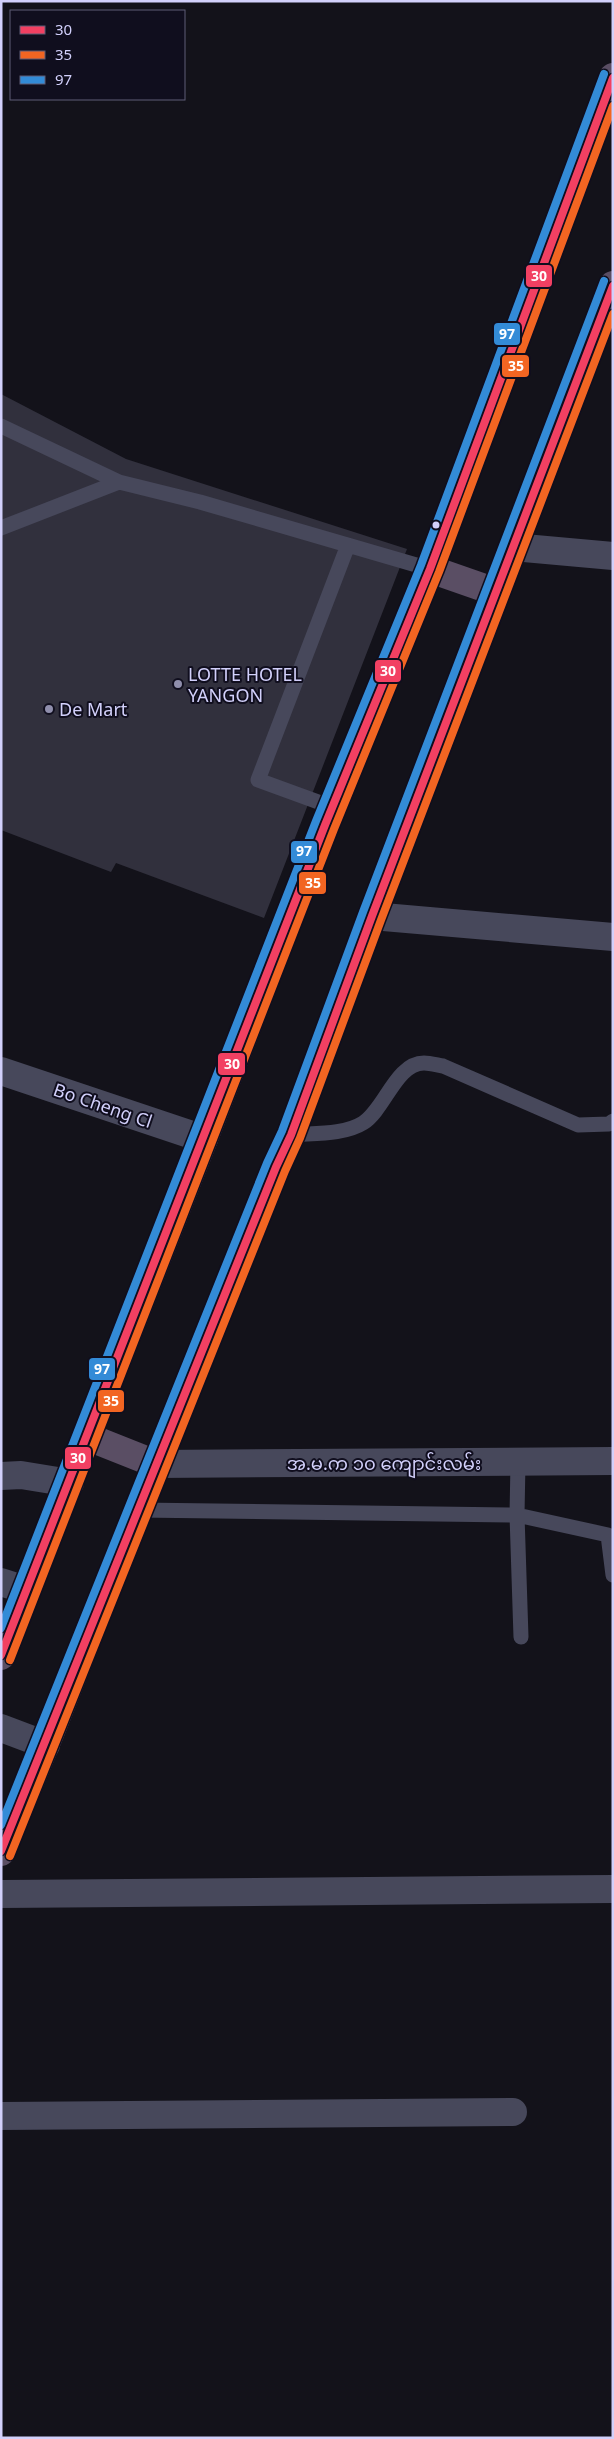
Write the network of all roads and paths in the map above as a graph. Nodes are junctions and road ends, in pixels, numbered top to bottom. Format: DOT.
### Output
graph roads {
  1 [pos="613,77"];
  2 [pos="613,285"];
  3 [pos="1,426"];
  4 [pos="119,482"];
  5 [pos="1,528"];
  6 [pos="348,545"];
  7 [pos="513,547"];
  8 [pos="613,556"];
  9 [pos="430,569"];
  10 [pos="496,592"];
  11 [pos="332,807"];
  12 [pos="372,916"];
  13 [pos="613,937"];
  14 [pos="1,1071"];
  15 [pos="613,1121"];
  16 [pos="291,1135"];
  17 [pos="204,1140"];
  18 [pos="88,1437"];
  19 [pos="613,1461"];
  20 [pos="518,1462"];
  21 [pos="156,1464"];
  22 [pos="1,1476"];
  23 [pos="70,1483"];
  24 [pos="138,1510"];
  25 [pos="517,1515"];
  26 [pos="613,1575"];
  27 [pos="14,1586"];
  28 [pos="521,1637"];
  29 [pos="1,1656"];
  30 [pos="1,1728"];
  31 [pos="46,1745"];
  32 [pos="1,1852"];
  33 [pos="613,1889"];
  34 [pos="1,1894"];
  35 [pos="513,2112"];
  36 [pos="1,2116"];
  1 -- 9 [label="highway"];
  2 -- 7 [label="highway"];
  3 -- 4 [label="lane"];
  4 -- 5 [label="lane"];
  4 -- 6 [label="lane"];
  6 -- 9 [label="lane"];
  6 -- 11 [label="lane"];
  7 -- 8 [label="street"];
  7 -- 10 [label="highway"];
  9 -- 10 [label="highway"];
  9 -- 11 [label="highway"];
  10 -- 12 [label="highway"];
  11 -- 17 [label="highway"];
  12 -- 13 [label="street"];
  12 -- 16 [label="highway"];
  14 -- 17 [label="street, Bo Cheng Cl"];
  15 -- 16 [label="lane"];
  16 -- 21 [label="highway"];
  17 -- 18 [label="highway"];
  18 -- 21 [label="highway"];
  18 -- 23 [label="highway"];
  19 -- 20 [label="street, အ.မ.က ၁၀ ကျောင်းလမ်း"];
  20 -- 21 [label="street, အ.မ.က ၁၀ ကျောင်းလမ်း"];
  20 -- 25 [label="lane"];
  21 -- 24 [label="highway"];
  22 -- 23 [label="street"];
  23 -- 27 [label="highway"];
  24 -- 25 [label="lane"];
  24 -- 31 [label="highway"];
  25 -- 26 [label="lane"];
  25 -- 28 [label="lane"];
  27 -- 29 [label="highway"];
  30 -- 31 [label="street"];
  31 -- 32 [label="highway"];
  33 -- 34 [label="street"];
  35 -- 36 [label="street"];
}
